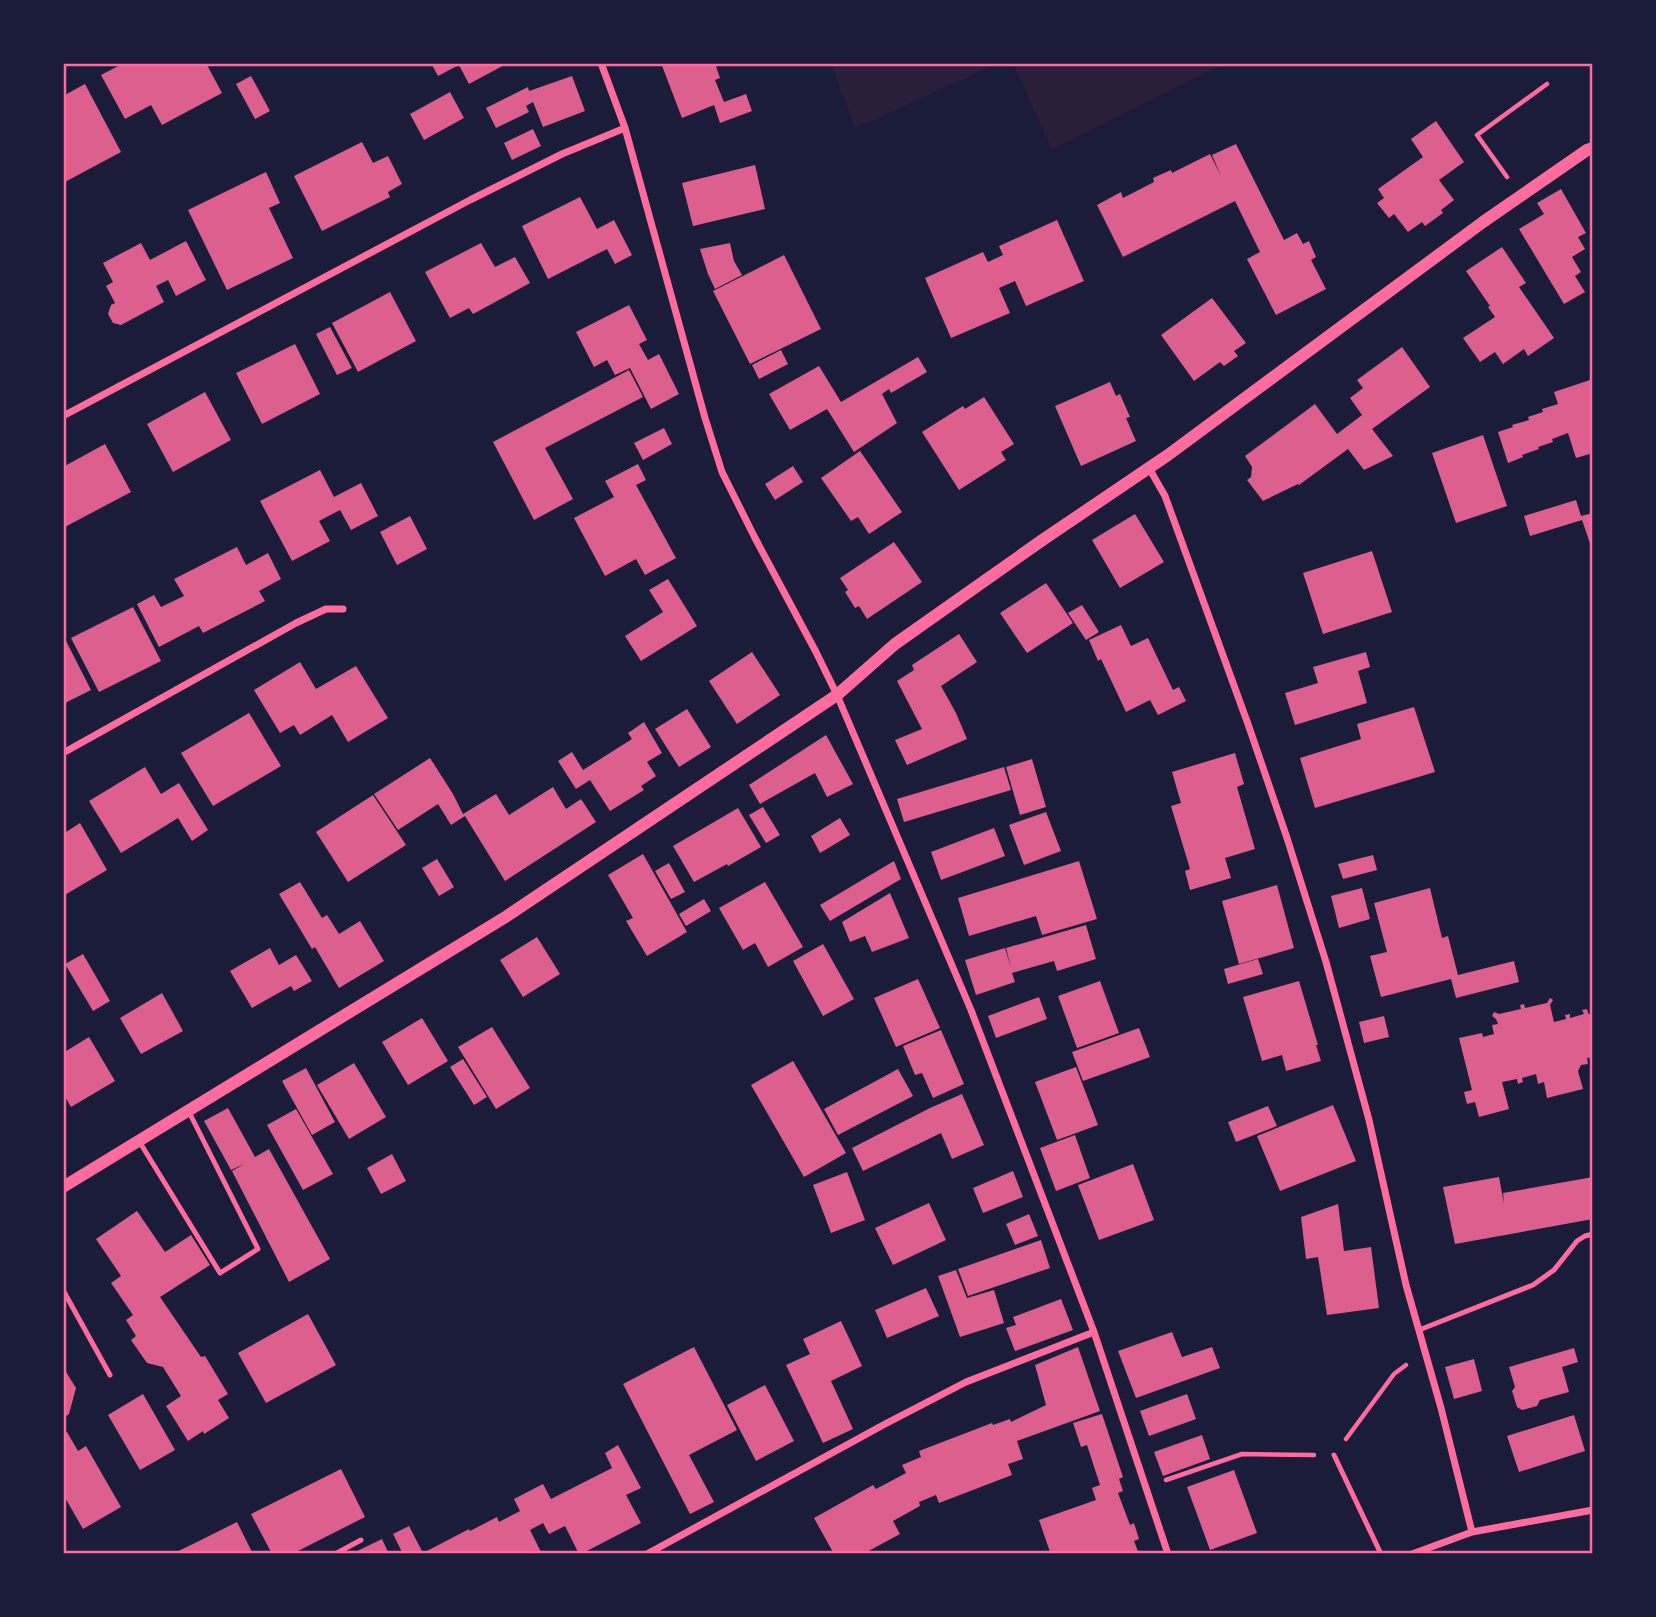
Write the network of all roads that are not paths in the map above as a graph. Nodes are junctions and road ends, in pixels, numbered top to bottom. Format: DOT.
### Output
graph roads {
  1 [pos="601,63"];
  2 [pos="625,128"];
  3 [pos="1593,148"];
  4 [pos="63,416"];
  5 [pos="1149,468"];
  6 [pos="343,609"];
  7 [pos="837,695"];
  8 [pos="63,753"];
  9 [pos="188,1110"];
  10 [pos="139,1140"];
  11 [pos="63,1187"];
  12 [pos="1593,1234"];
  13 [pos="63,1290"];
  14 [pos="1419,1330"];
  15 [pos="1094,1332"];
  16 [pos="110,1375"];
  17 [pos="1334,1455"];
  18 [pos="1593,1510"];
  19 [pos="1472,1532"];
  20 [pos="361,1540"];
  21 [pos="335,1554"];
  22 [pos="647,1554"];
  23 [pos="1168,1554"];
  24 [pos="1381,1554"];
  25 [pos="1412,1554"];
  1 -- 2 [label="street"];
  2 -- 4 [label="street"];
  2 -- 7 [label="street"];
  3 -- 5 [label="street"];
  5 -- 7 [label="street"];
  5 -- 14 [label="street"];
  6 -- 8 [label="street"];
  7 -- 9 [label="street"];
  7 -- 15 [label="street"];
  9 -- 10 [label="street"];
  9 -- 10 [label="lane"];
  10 -- 11 [label="street"];
  12 -- 14 [label="lane"];
  13 -- 16 [label="lane"];
  14 -- 19 [label="street"];
  15 -- 22 [label="street"];
  15 -- 23 [label="street"];
  17 -- 24 [label="lane"];
  18 -- 19 [label="street"];
  19 -- 25 [label="street"];
  20 -- 21 [label="lane"];
}
